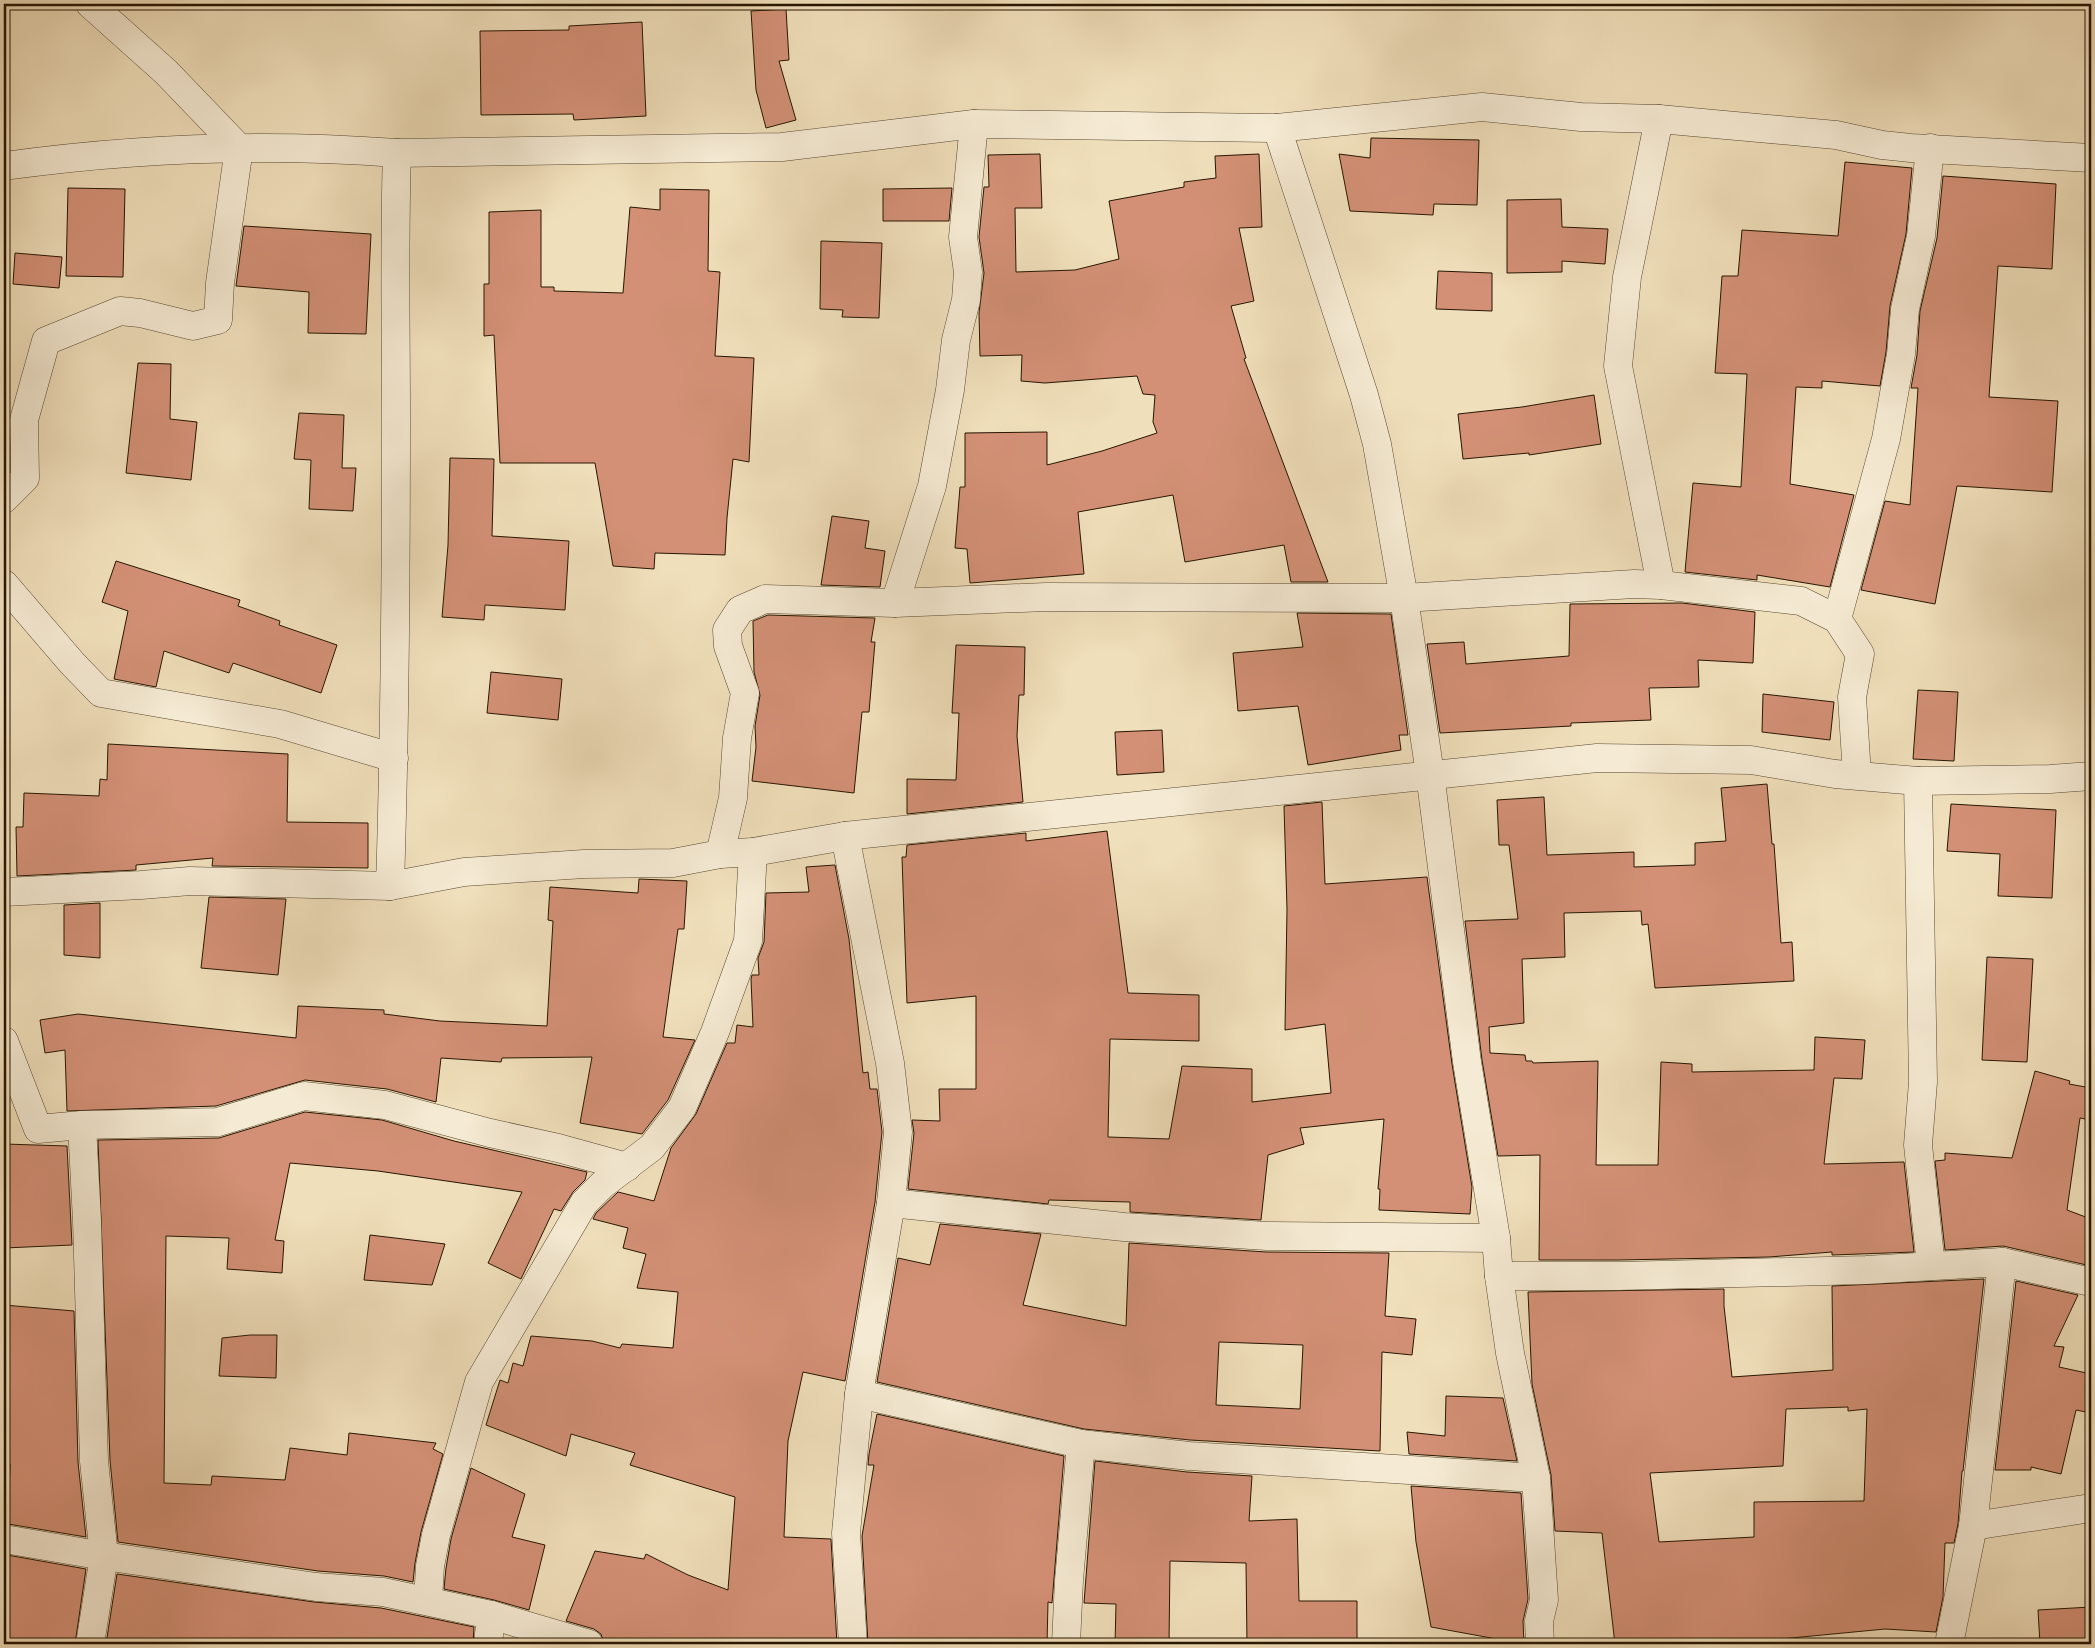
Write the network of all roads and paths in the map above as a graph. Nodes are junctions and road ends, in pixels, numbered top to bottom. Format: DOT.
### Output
graph roads {
  1 [pos="90,4"];
  2 [pos="1660,119"];
  3 [pos="974,124"];
  4 [pos="1277,128"];
  5 [pos="239,148"];
  6 [pos="1930,148"];
  7 [pos="397,153"];
  8 [pos="2091,158"];
  9 [pos="4,166"];
  10 [pos="4,499"];
  11 [pos="4,584"];
  12 [pos="1661,584"];
  13 [pos="1404,598"];
  14 [pos="895,603"];
  15 [pos="1837,619"];
  16 [pos="394,758"];
  17 [pos="1430,774"];
  18 [pos="1857,775"];
  19 [pos="2091,776"];
  20 [pos="1918,781"];
  21 [pos="846,836"];
  22 [pos="752,852"];
  23 [pos="720,854"];
  24 [pos="390,886"];
  25 [pos="4,892"];
  26 [pos="4,1041"];
  27 [pos="82,1125"];
  28 [pos="628,1167"];
  29 [pos="891,1203"];
  30 [pos="1496,1238"];
  31 [pos="2002,1262"];
  32 [pos="1931,1266"];
  33 [pos="1499,1276"];
  34 [pos="2091,1282"];
  35 [pos="859,1394"];
  36 [pos="1081,1444"];
  37 [pos="1536,1478"];
  38 [pos="2091,1508"];
  39 [pos="1973,1526"];
  40 [pos="4,1539"];
  41 [pos="104,1556"];
  42 [pos="428,1601"];
  43 [pos="492,1615"];
  44 [pos="90,1644"];
  45 [pos="488,1644"];
  46 [pos="589,1644"];
  47 [pos="853,1644"];
  48 [pos="1066,1644"];
  49 [pos="1540,1644"];
  50 [pos="1949,1644"];
  1 -- 5 [label="street"];
  2 -- 4 [label="street"];
  2 -- 6 [label="street"];
  2 -- 12 [label="street"];
  3 -- 4 [label="street"];
  3 -- 7 [label="street"];
  3 -- 14 [label="street"];
  4 -- 13 [label="street"];
  5 -- 7 [label="street"];
  5 -- 9 [label="street"];
  5 -- 10 [label="street"];
  6 -- 8 [label="street"];
  6 -- 15 [label="street"];
  7 -- 16 [label="street"];
  11 -- 16 [label="street"];
  12 -- 13 [label="street"];
  12 -- 15 [label="street"];
  13 -- 14 [label="street"];
  13 -- 17 [label="street"];
  14 -- 23 [label="street"];
  15 -- 18 [label="street"];
  16 -- 24 [label="street"];
  17 -- 18 [label="street"];
  17 -- 21 [label="street"];
  17 -- 30 [label="street"];
  18 -- 20 [label="street"];
  19 -- 20 [label="street"];
  20 -- 32 [label="street"];
  21 -- 22 [label="street"];
  21 -- 29 [label="street"];
  22 -- 23 [label="street"];
  22 -- 28 [label="street"];
  23 -- 24 [label="street"];
  24 -- 25 [label="street"];
  26 -- 27 [label="street"];
  27 -- 28 [label="street"];
  27 -- 41 [label="street"];
  28 -- 42 [label="street"];
  29 -- 30 [label="street"];
  29 -- 35 [label="street"];
  30 -- 33 [label="street"];
  31 -- 32 [label="street"];
  31 -- 34 [label="street"];
  31 -- 39 [label="street"];
  32 -- 33 [label="street"];
  33 -- 37 [label="street"];
  35 -- 36 [label="street"];
  35 -- 47 [label="street"];
  36 -- 37 [label="street"];
  36 -- 48 [label="street"];
  37 -- 49 [label="street"];
  38 -- 39 [label="street"];
  39 -- 50 [label="street"];
  40 -- 41 [label="street"];
  41 -- 42 [label="street"];
  41 -- 44 [label="street"];
  42 -- 43 [label="street"];
  43 -- 45 [label="street"];
  43 -- 46 [label="street"];
}
